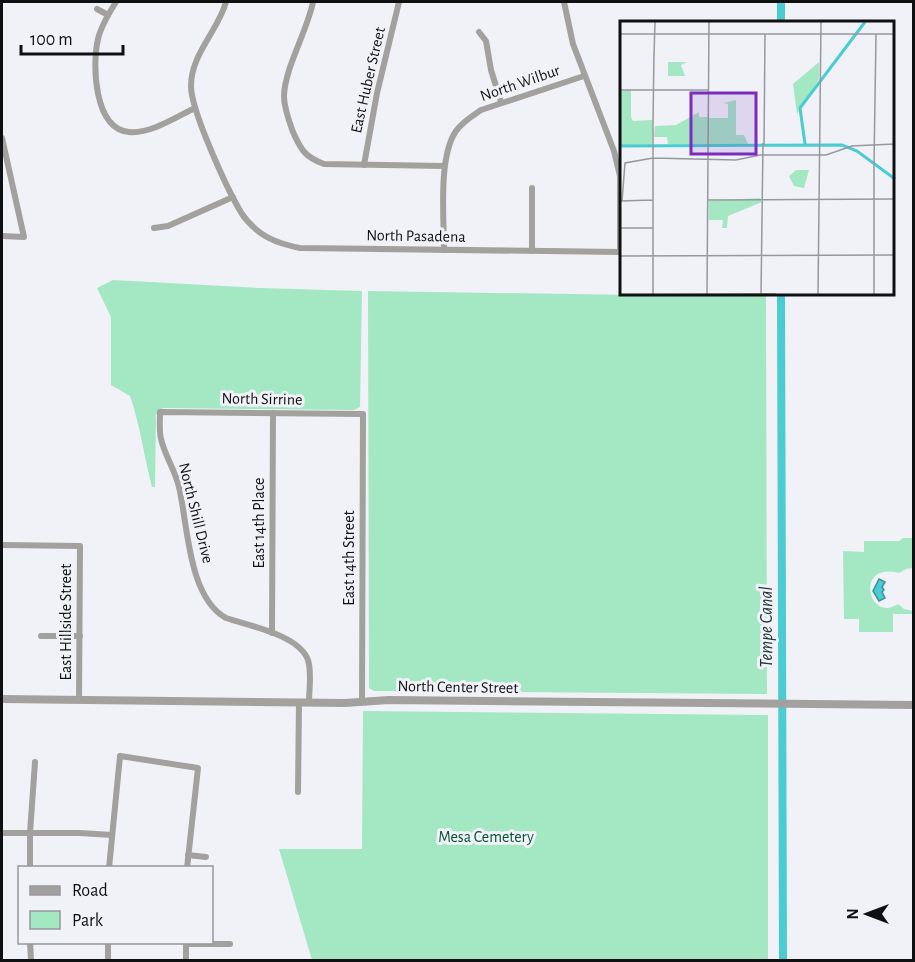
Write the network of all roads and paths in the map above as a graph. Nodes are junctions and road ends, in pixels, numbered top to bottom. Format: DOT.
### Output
graph roads {
  1 [pos="116,2"];
  2 [pos="226,2"];
  3 [pos="313,2"];
  4 [pos="399,2"];
  5 [pos="564,2"];
  6 [pos="97,9"];
  7 [pos="108,15"];
  8 [pos="479,32"];
  9 [pos="584,76"];
  10 [pos="501,102"];
  11 [pos="195,108"];
  12 [pos="2,138"];
  13 [pos="364,165"];
  14 [pos="444,166"];
  15 [pos="532,188"];
  16 [pos="232,197"];
  17 [pos="154,228"];
  18 [pos="2,236"];
  19 [pos="444,250"];
  20 [pos="532,251"];
  21 [pos="160,412"];
  22 [pos="273,413"];
  23 [pos="363,414"];
  24 [pos="2,545"];
  25 [pos="272,633"];
  26 [pos="41,636"];
  27 [pos="80,636"];
  28 [pos="2,699"];
  29 [pos="79,699"];
  30 [pos="299,702"];
  31 [pos="362,702"];
  32 [pos="309,703"];
  33 [pos="914,705"];
  34 [pos="35,762"];
  35 [pos="298,792"];
  36 [pos="2,833"];
  37 [pos="30,833"];
  38 [pos="112,835"];
  39 [pos="188,855"];
  40 [pos="206,857"];
  41 [pos="30,866"];
  42 [pos="109,866"];
  43 [pos="188,866"];
  44 [pos="30,944"];
  45 [pos="108,944"];
  46 [pos="186,944"];
  47 [pos="213,944"];
  48 [pos="231,944"];
  49 [pos="30,960"];
  50 [pos="108,960"];
  51 [pos="186,960"];
  1 -- 7 [label="street"];
  2 -- 11 [label="street, North Pasadena"];
  3 -- 13 [label="street"];
  4 -- 13 [label="street, East Huber Street"];
  5 -- 9 [label="street"];
  6 -- 7 [label="street"];
  7 -- 11 [label="street"];
  8 -- 10 [label="street"];
  9 -- 10 [label="street, North Wilbur"];
  9 -- 20 [label="street, North Pasadena"];
  10 -- 14 [label="street, North Wilbur"];
  11 -- 16 [label="street, North Pasadena"];
  12 -- 18 [label="street"];
  13 -- 14 [label="street"];
  14 -- 19 [label="street"];
  15 -- 20 [label="street"];
  16 -- 17 [label="street"];
  16 -- 19 [label="street, North Pasadena"];
  19 -- 20 [label="street, North Pasadena"];
  21 -- 22 [label="street, North Sirrine"];
  21 -- 25 [label="street, North Shill Drive"];
  22 -- 23 [label="street, North Sirrine"];
  22 -- 25 [label="street, East 14th Place"];
  23 -- 31 [label="street, East 14th Street"];
  24 -- 27 [label="street, East Hillside Street"];
  25 -- 32 [label="street, North Shill Drive"];
  26 -- 27 [label="street"];
  27 -- 29 [label="street, East Hillside Street"];
  28 -- 29 [label="street, North Center Street"];
  29 -- 30 [label="street, North Center Street"];
  30 -- 32 [label="street, North Center Street"];
  30 -- 35 [label="street"];
  31 -- 32 [label="street, North Center Street"];
  31 -- 33 [label="street, North Center Street"];
  34 -- 37 [label="street"];
  36 -- 37 [label="street"];
  37 -- 38 [label="street"];
  37 -- 41 [label="street"];
  38 -- 39 [label="street"];
  38 -- 42 [label="street"];
  39 -- 40 [label="street"];
  39 -- 43 [label="street"];
  44 -- 49 [label="street"];
  45 -- 50 [label="street"];
  46 -- 51 [label="street"];
  47 -- 48 [label="street"];
}
